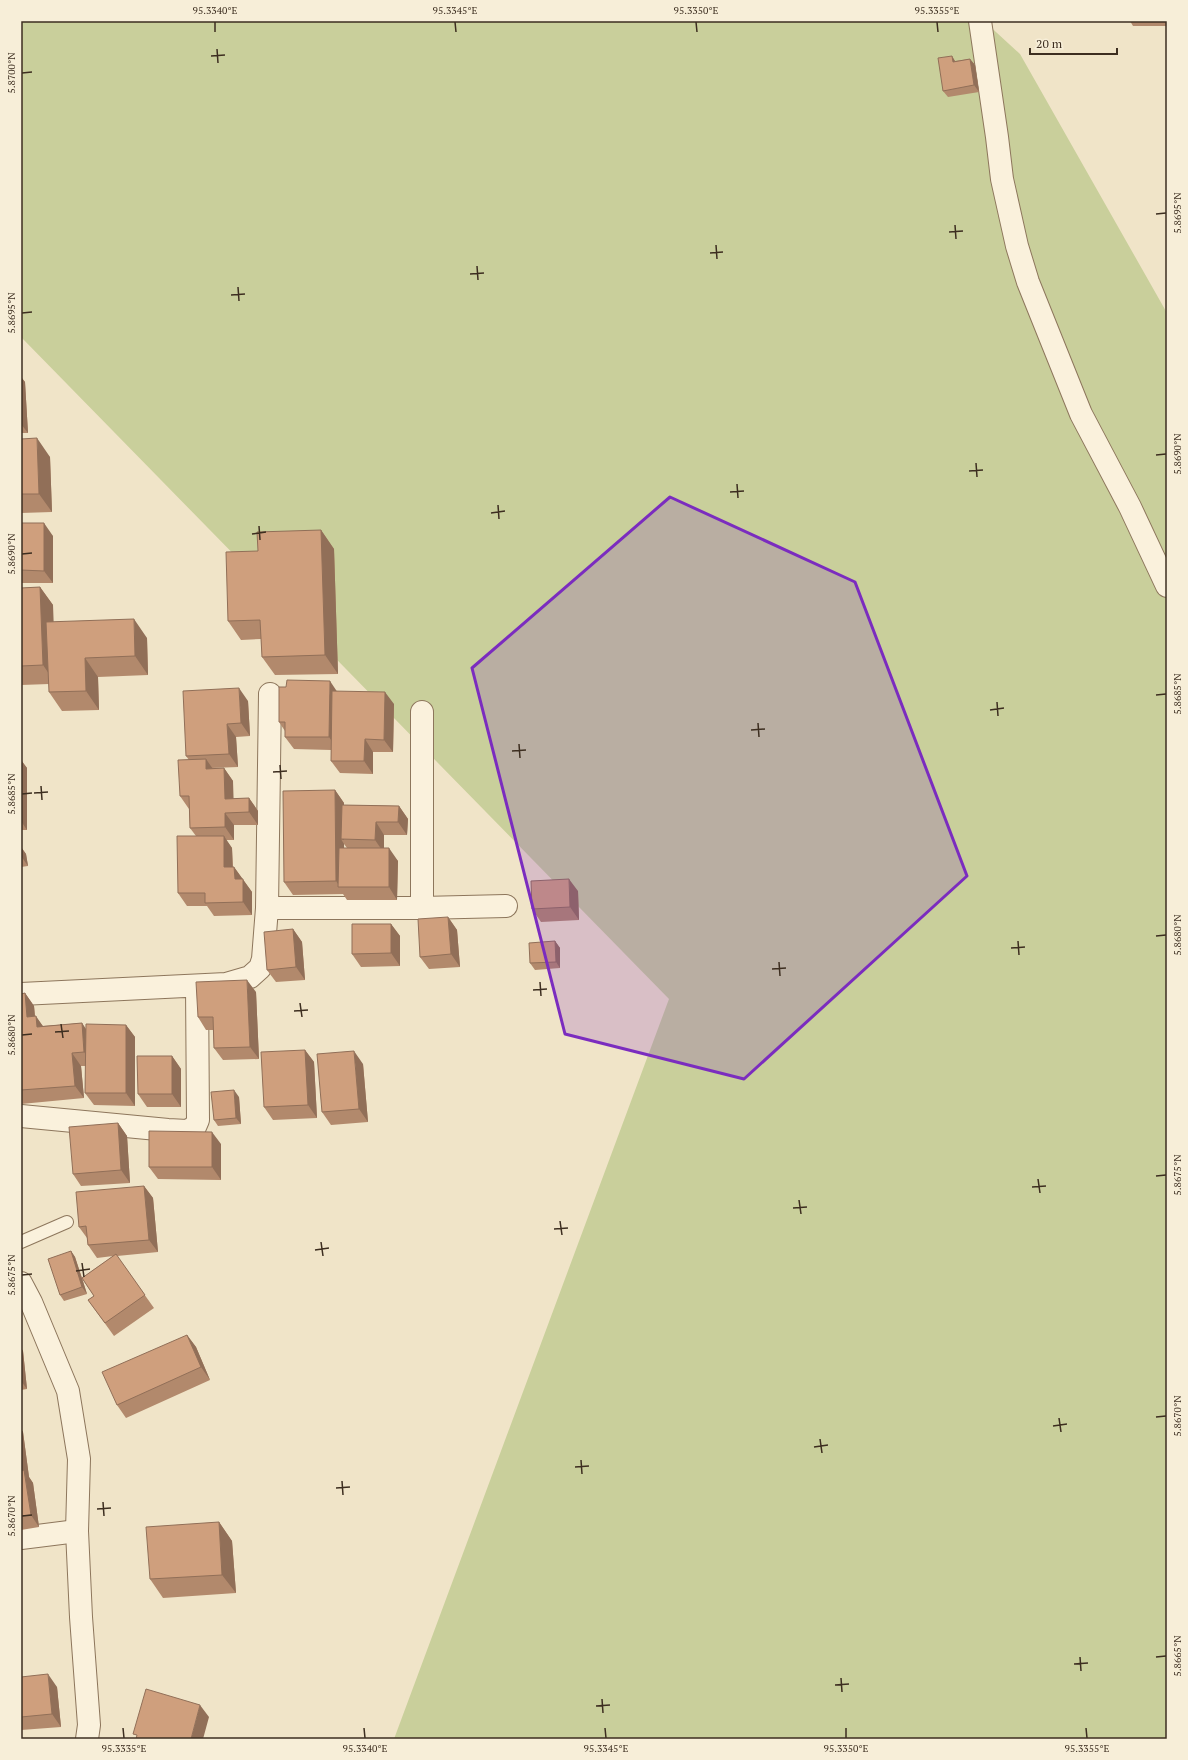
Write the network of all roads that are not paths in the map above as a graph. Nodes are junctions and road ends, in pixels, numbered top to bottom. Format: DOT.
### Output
graph roads {
  1 [pos="980,21"];
  2 [pos="1167,586"];
  3 [pos="270,694"];
  4 [pos="422,712"];
  5 [pos="506,906"];
  6 [pos="267,908"];
  7 [pos="422,908"];
  8 [pos="197,986"];
  9 [pos="21,994"];
  10 [pos="21,1116"];
  11 [pos="67,1222"];
  12 [pos="21,1242"];
  13 [pos="21,1283"];
  14 [pos="77,1531"];
  15 [pos="21,1538"];
  16 [pos="87,1739"];
  1 -- 2 [label="street"];
  3 -- 6 [label="street"];
  4 -- 7 [label="street"];
  5 -- 7 [label="street"];
  6 -- 7 [label="street"];
  6 -- 8 [label="street"];
  8 -- 9 [label="street"];
  8 -- 10 [label="street"];
  11 -- 12 [label="lane"];
  13 -- 14 [label="street"];
  14 -- 15 [label="street"];
  14 -- 16 [label="street"];
}
